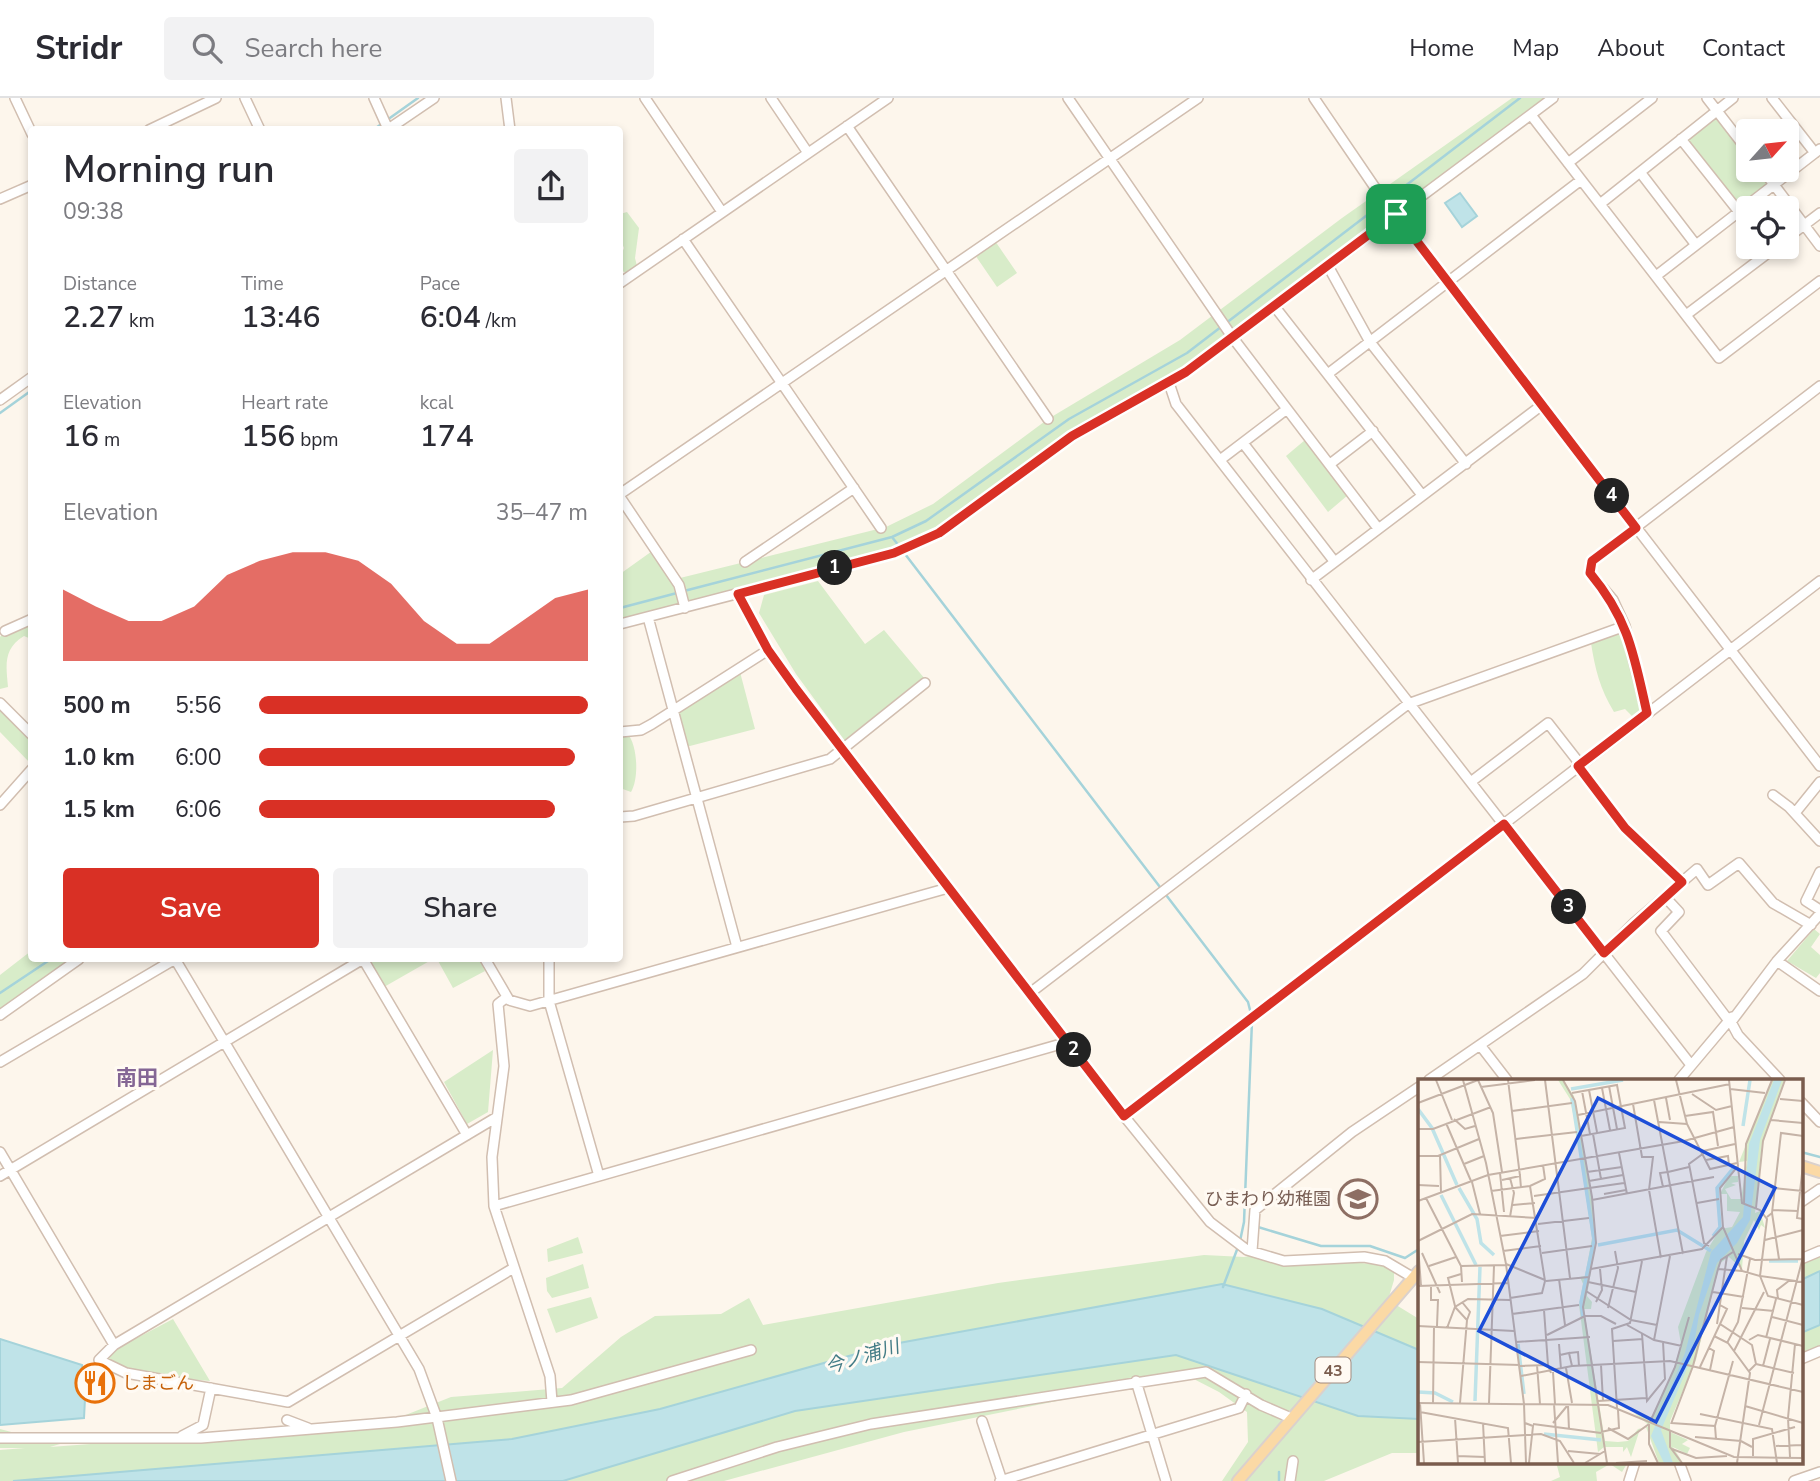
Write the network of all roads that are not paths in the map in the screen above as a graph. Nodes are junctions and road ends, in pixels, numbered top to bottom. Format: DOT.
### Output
graph roads {
  1 [pos="15,98"];
  2 [pos="216,98"];
  3 [pos="245,98"];
  4 [pos="374,98"];
  5 [pos="434,98"];
  6 [pos="506,98"];
  7 [pos="645,98"];
  8 [pos="771,98"];
  9 [pos="886,98"];
  10 [pos="1068,98"];
  11 [pos="1198,98"];
  12 [pos="1314,98"];
  13 [pos="1553,98"];
  14 [pos="1652,98"];
  15 [pos="1707,98"];
  16 [pos="1733,98"];
  17 [pos="1772,98"];
  18 [pos="1717,111"];
  19 [pos="1531,115"];
  20 [pos="28,126"];
  21 [pos="157,126"];
  22 [pos="258,126"];
  23 [pos="387,126"];
  24 [pos="392,126"];
  25 [pos="510,126"];
  26 [pos="847,126"];
  27 [pos="1736,136"];
  28 [pos="1681,139"];
  29 [pos="1818,151"];
  30 [pos="808,153"];
  31 [pos="1109,159"];
  32 [pos="1568,163"];
  33 [pos="1640,172"];
  34 [pos="1581,180"];
  35 [pos="1774,184"];
  36 [pos="28,187"];
  37 [pos="1759,196"];
  38 [pos="0,199"];
  39 [pos="1600,204"];
  40 [pos="1736,208"];
  41 [pos="722,212"];
  42 [pos="1820,213"];
  43 [pos="1396,214"];
  44 [pos="1736,214"];
  45 [pos="1804,225"];
  46 [pos="1799,229"];
  47 [pos="683,239"];
  48 [pos="1696,246"];
  49 [pos="1820,246"];
  50 [pos="1760,259"];
  51 [pos="1328,266"];
  52 [pos="946,270"];
  53 [pos="1656,276"];
  54 [pos="623,280"];
  55 [pos="1820,281"];
  56 [pos="1449,283"];
  57 [pos="1275,307"];
  58 [pos="1686,315"];
  59 [pos="1232,336"];
  60 [pos="1370,342"];
  61 [pos="1329,373"];
  62 [pos="28,380"];
  63 [pos="781,383"];
  64 [pos="1169,383"];
  65 [pos="1820,386"];
  66 [pos="0,400"];
  67 [pos="1542,405"];
  68 [pos="1287,409"];
  69 [pos="1048,419"];
  70 [pos="1373,431"];
  71 [pos="1243,443"];
  72 [pos="1220,460"];
  73 [pos="1329,464"];
  74 [pos="1466,464"];
  75 [pos="854,488"];
  76 [pos="623,493"];
  77 [pos="1422,495"];
  78 [pos="623,500"];
  79 [pos="881,527"];
  80 [pos="1377,527"];
  81 [pos="1636,528"];
  82 [pos="1334,561"];
  83 [pos="745,562"];
  84 [pos="1311,580"];
  85 [pos="1820,581"];
  86 [pos="738,594"];
  87 [pos="684,605"];
  88 [pos="648,617"];
  89 [pos="28,620"];
  90 [pos="623,623"];
  91 [pos="1625,626"];
  92 [pos="2,630"];
  93 [pos="768,650"];
  94 [pos="1731,650"];
  95 [pos="925,683"];
  96 [pos="0,703"];
  97 [pos="1408,705"];
  98 [pos="673,709"];
  99 [pos="1647,713"];
  100 [pos="28,727"];
  101 [pos="623,732"];
  102 [pos="842,750"];
  103 [pos="1579,765"];
  104 [pos="1820,766"];
  105 [pos="28,774"];
  106 [pos="1472,781"];
  107 [pos="1820,782"];
  108 [pos="1773,795"];
  109 [pos="697,798"];
  110 [pos="0,805"];
  111 [pos="1795,813"];
  112 [pos="623,816"];
  113 [pos="1504,824"];
  114 [pos="1820,841"];
  115 [pos="1820,872"];
  116 [pos="1682,882"];
  117 [pos="948,888"];
  118 [pos="1666,898"];
  119 [pos="1818,917"];
  120 [pos="737,947"];
  121 [pos="1604,953"];
  122 [pos="1777,961"];
  123 [pos="75,962"];
  124 [pos="170,962"];
  125 [pos="177,962"];
  126 [pos="358,962"];
  127 [pos="365,962"];
  128 [pos="487,962"];
  129 [pos="550,962"];
  130 [pos="1820,991"];
  131 [pos="1030,993"];
  132 [pos="507,997"];
  133 [pos="549,1000"];
  134 [pos="0,1015"];
  135 [pos="1731,1018"];
  136 [pos="225,1042"];
  137 [pos="1068,1042"];
  138 [pos="1480,1045"];
  139 [pos="0,1062"];
  140 [pos="1691,1065"];
  141 [pos="1430,1079"];
  142 [pos="1506,1079"];
  143 [pos="1680,1079"];
  144 [pos="1779,1079"];
  145 [pos="1418,1088"];
  146 [pos="1802,1103"];
  147 [pos="1124,1116"];
  148 [pos="497,1118"];
  149 [pos="1820,1122"];
  150 [pos="467,1135"];
  151 [pos="0,1152"];
  152 [pos="1802,1166"];
  153 [pos="11,1171"];
  154 [pos="1820,1172"];
  155 [pos="0,1176"];
  156 [pos="599,1176"];
  157 [pos="1820,1189"];
  158 [pos="1802,1201"];
  159 [pos="494,1206"];
  160 [pos="329,1217"];
  161 [pos="1252,1251"];
  162 [pos="1820,1251"];
  163 [pos="1802,1259"];
  164 [pos="512,1269"];
  165 [pos="1416,1274"];
  166 [pos="400,1335"];
  167 [pos="114,1345"];
  168 [pos="751,1350"];
  169 [pos="1820,1351"];
  170 [pos="1802,1359"];
  171 [pos="1136,1381"];
  172 [pos="211,1388"];
  173 [pos="1246,1394"];
  174 [pos="552,1402"];
  175 [pos="436,1416"];
  176 [pos="1291,1418"];
  177 [pos="286,1420"];
  178 [pos="982,1421"];
  179 [pos="312,1430"];
  180 [pos="1152,1433"];
  181 [pos="0,1438"];
  182 [pos="177,1438"];
  183 [pos="1293,1461"];
  184 [pos="1633,1464"];
  185 [pos="1680,1464"];
  186 [pos="1819,1473"];
  187 [pos="451,1481"];
  188 [pos="671,1481"];
  189 [pos="1001,1481"];
  190 [pos="1166,1481"];
  191 [pos="1238,1481"];
  192 [pos="1290,1481"];
  193 [pos="1629,1481"];
  194 [pos="1686,1481"];
  195 [pos="1794,1481"];
  1 -- 20 [label="street"];
  2 -- 21 [label="street"];
  3 -- 22 [label="street"];
  4 -- 23 [label="street"];
  5 -- 24 [label="street"];
  6 -- 25 [label="street"];
  7 -- 41 [label="street"];
  8 -- 30 [label="street"];
  9 -- 26 [label="street"];
  10 -- 31 [label="street"];
  11 -- 31 [label="street"];
  12 -- 43 [label="street"];
  13 -- 19 [label="street"];
  14 -- 32 [label="street"];
  15 -- 18 [label="street"];
  16 -- 18 [label="street"];
  17 -- 29 [label="street"];
  18 -- 27 [label="street"];
  18 -- 28 [label="street"];
  19 -- 32 [label="street"];
  19 -- 43 [label="street"];
  26 -- 30 [label="street"];
  26 -- 52 [label="street"];
  28 -- 33 [label="street"];
  28 -- 40 [label="street"];
  29 -- 35 [label="street"];
  30 -- 41 [label="street"];
  31 -- 52 [label="street"];
  31 -- 59 [label="street"];
  32 -- 34 [label="street"];
  33 -- 39 [label="street"];
  33 -- 48 [label="street"];
  34 -- 39 [label="street"];
  34 -- 56 [label="street"];
  35 -- 37 [label="street"];
  35 -- 45 [label="street"];
  36 -- 38 [label="street"];
  39 -- 53 [label="street"];
  41 -- 47 [label="street"];
  42 -- 45 [label="street"];
  43 -- 51 [label="street"];
  43 -- 56 [label="street"];
  44 -- 48 [label="street"];
  45 -- 46 [label="street"];
  45 -- 49 [label="street"];
  47 -- 54 [label="street"];
  47 -- 63 [label="street"];
  48 -- 53 [label="street"];
  50 -- 58 [label="street"];
  51 -- 57 [label="street"];
  51 -- 60 [label="street"];
  52 -- 63 [label="street"];
  52 -- 69 [label="street"];
  53 -- 58 [label="street"];
  55 -- 58 [label="street"];
  56 -- 60 [label="street"];
  56 -- 67 [label="street"];
  57 -- 59 [label="street"];
  57 -- 61 [label="street"];
  59 -- 64 [label="street"];
  59 -- 68 [label="street"];
  60 -- 61 [label="street"];
  60 -- 74 [label="street"];
  61 -- 70 [label="street"];
  62 -- 66 [label="street"];
  63 -- 75 [label="street"];
  63 -- 76 [label="street"];
  64 -- 72 [label="street"];
  64 -- 86 [label="street"];
  65 -- 81 [label="street"];
  67 -- 74 [label="street"];
  67 -- 81 [label="street"];
  68 -- 71 [label="street"];
  68 -- 73 [label="street"];
  70 -- 73 [label="street"];
  70 -- 77 [label="street"];
  71 -- 72 [label="street"];
  71 -- 82 [label="street"];
  72 -- 84 [label="street"];
  73 -- 80 [label="street"];
  74 -- 77 [label="street"];
  75 -- 79 [label="street"];
  75 -- 83 [label="street"];
  77 -- 80 [label="street"];
  78 -- 87 [label="street"];
  80 -- 82 [label="street"];
  81 -- 91 [label="street"];
  81 -- 94 [label="street"];
  82 -- 84 [label="street"];
  84 -- 97 [label="street"];
  85 -- 94 [label="street"];
  86 -- 87 [label="street"];
  86 -- 93 [label="street"];
  87 -- 88 [label="street"];
  88 -- 90 [label="street"];
  88 -- 98 [label="street"];
  89 -- 92 [label="street"];
  91 -- 97 [label="street"];
  91 -- 99 [label="street"];
  93 -- 98 [label="street"];
  93 -- 102 [label="street"];
  94 -- 99 [label="street"];
  94 -- 104 [label="street"];
  95 -- 102 [label="street"];
  96 -- 100 [label="street"];
  97 -- 106 [label="street"];
  97 -- 131 [label="street"];
  98 -- 101 [label="street"];
  98 -- 109 [label="street"];
  99 -- 103 [label="street"];
  102 -- 109 [label="street"];
  102 -- 117 [label="street"];
  103 -- 106 [label="street"];
  103 -- 113 [label="street"];
  103 -- 116 [label="street"];
  105 -- 110 [label="street"];
  106 -- 113 [label="street"];
  107 -- 111 [label="street"];
  108 -- 111 [label="street"];
  109 -- 112 [label="street"];
  109 -- 120 [label="street"];
  111 -- 114 [label="street"];
  113 -- 121 [label="street"];
  113 -- 147 [label="street"];
  115 -- 119 [label="street"];
  116 -- 118 [label="street"];
  116 -- 119 [label="street"];
  117 -- 120 [label="street"];
  117 -- 131 [label="street"];
  118 -- 121 [label="street"];
  118 -- 135 [label="street"];
  119 -- 122 [label="street"];
  120 -- 133 [label="street"];
  121 -- 138 [label="street"];
  121 -- 140 [label="street"];
  122 -- 130 [label="street"];
  122 -- 135 [label="street"];
  123 -- 134 [label="street"];
  124 -- 139 [label="street"];
  125 -- 136 [label="street"];
  126 -- 136 [label="street"];
  127 -- 150 [label="street"];
  128 -- 132 [label="street"];
  129 -- 133 [label="street"];
  131 -- 137 [label="street"];
  132 -- 133 [label="street"];
  132 -- 148 [label="street"];
  133 -- 156 [label="street"];
  135 -- 140 [label="street"];
  135 -- 144 [label="street"];
  136 -- 153 [label="street"];
  136 -- 160 [label="street"];
  137 -- 147 [label="street"];
  137 -- 156 [label="street"];
  138 -- 141 [label="street"];
  138 -- 142 [label="street"];
  140 -- 143 [label="street"];
  145 -- 161 [label="street"];
  146 -- 149 [label="street"];
  147 -- 161 [label="street"];
  148 -- 150 [label="street"];
  148 -- 159 [label="street"];
  150 -- 160 [label="street"];
  151 -- 153 [label="street"];
  152 -- 154 [label="main road"];
  153 -- 155 [label="street"];
  153 -- 167 [label="street"];
  156 -- 159 [label="street"];
  157 -- 158 [label="street"];
  159 -- 164 [label="street"];
  160 -- 166 [label="street"];
  160 -- 167 [label="street"];
  161 -- 165 [label="street"];
  162 -- 163 [label="street"];
  164 -- 166 [label="street"];
  164 -- 174 [label="street"];
  165 -- 176 [label="main road, 43"];
  166 -- 172 [label="street"];
  166 -- 175 [label="street"];
  167 -- 172 [label="street"];
  168 -- 174 [label="street"];
  169 -- 170 [label="street"];
  171 -- 173 [label="street"];
  171 -- 180 [label="street"];
  171 -- 188 [label="street"];
  172 -- 182 [label="street"];
  173 -- 176 [label="street"];
  173 -- 180 [label="street"];
  174 -- 175 [label="street"];
  175 -- 179 [label="street"];
  175 -- 187 [label="street"];
  176 -- 191 [label="main road, 43"];
  177 -- 179 [label="street"];
  178 -- 189 [label="street"];
  179 -- 182 [label="street"];
  180 -- 189 [label="street"];
  180 -- 190 [label="street"];
  181 -- 182 [label="street"];
  183 -- 192 [label="street"];
  184 -- 193 [label="street"];
  185 -- 194 [label="street"];
  186 -- 195 [label="street"];
}
